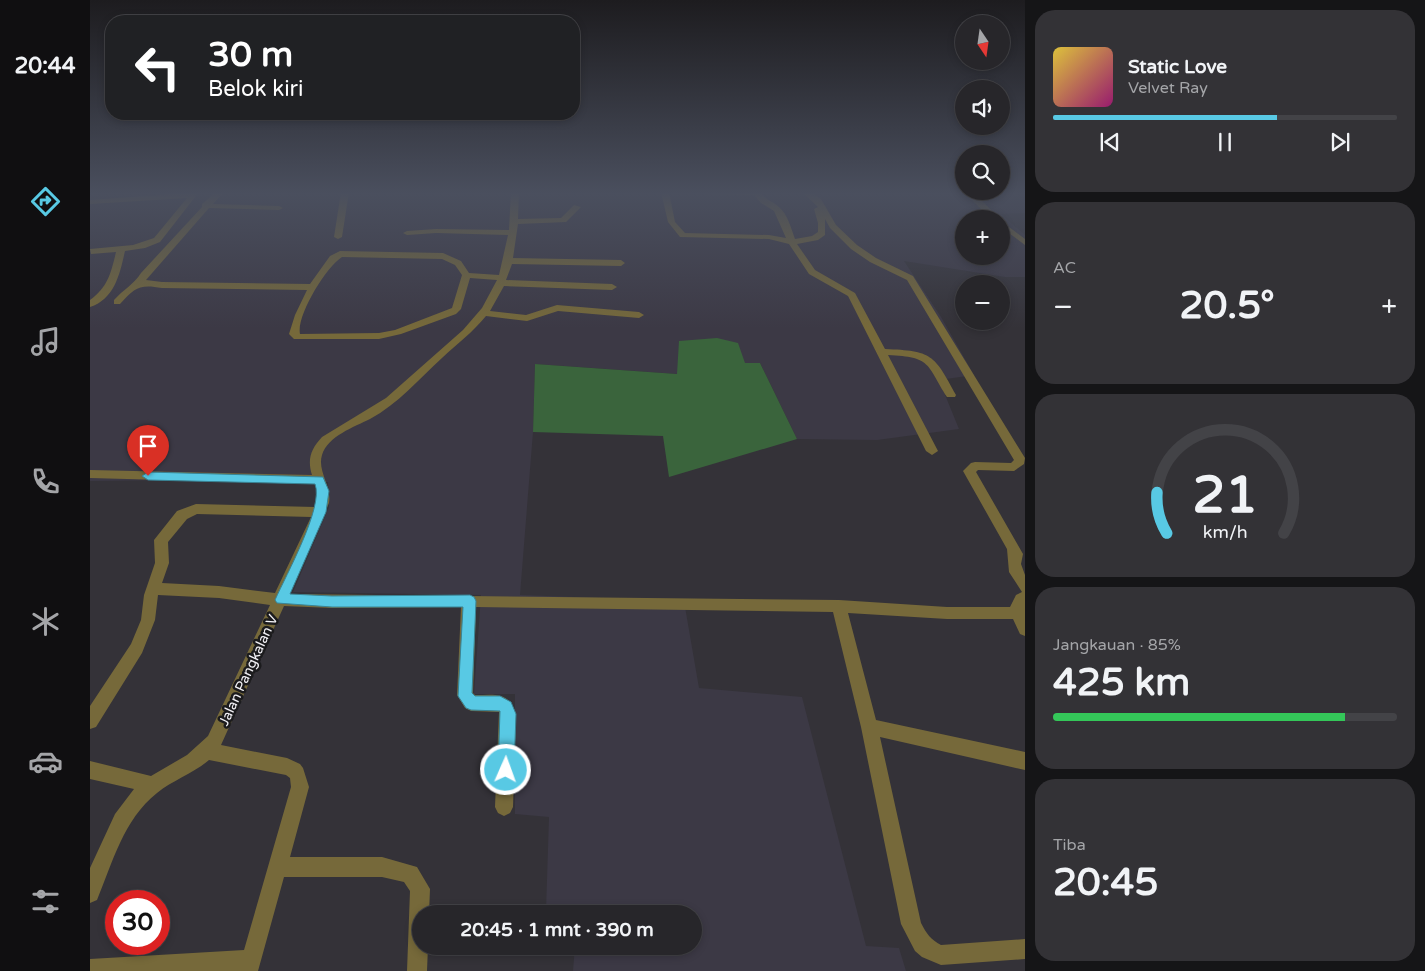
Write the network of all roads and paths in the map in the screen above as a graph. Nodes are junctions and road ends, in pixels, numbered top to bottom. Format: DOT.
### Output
graph roads {
  1 [pos="159,237"];
  2 [pos="177,237"];
  3 [pos="512,237"];
  4 [pos="770,237"];
  5 [pos="790,237"];
  6 [pos="816,237"];
  7 [pos="844,237"];
  8 [pos="792,242"];
  9 [pos="121,249"];
  10 [pos="91,251"];
  11 [pos="509,261"];
  12 [pos="622,263"];
  13 [pos="466,275"];
  14 [pos="503,280"];
  15 [pos="142,282"];
  16 [pos="544,284"];
  17 [pos="312,287"];
  18 [pos="612,287"];
  19 [pos="543,295"];
  20 [pos="117,302"];
  21 [pos="90,304"];
  22 [pos="484,314"];
  23 [pos="639,315"];
  24 [pos="880,352"];
  25 [pos="951,396"];
  26 [pos="932,451"];
  27 [pos="90,474"];
  28 [pos="319,480"];
  29 [pos="320,512"];
  30 [pos="1025,587"];
  31 [pos="153,589"];
  32 [pos="1025,596"];
  33 [pos="282,600"];
  34 [pos="470,601"];
  35 [pos="839,606"];
  36 [pos="1017,612"];
  37 [pos="1025,629"];
  38 [pos="90,721"];
  39 [pos="869,727"];
  40 [pos="208,751"];
  41 [pos="1025,761"];
  42 [pos="90,770"];
  43 [pos="152,785"];
  44 [pos="504,808"];
  45 [pos="278,867"];
  46 [pos="90,893"];
  47 [pos="1025,949"];
  48 [pos="249,966"];
  49 [pos="90,969"];
  50 [pos="417,971"];
  1 -- 9 [label="street"];
  2 -- 15 [label="street"];
  3 -- 11 [label="street, Jalan Pangkalan V"];
  4 -- 8 [label="street"];
  5 -- 8 [label="street"];
  6 -- 8 [label="street"];
  7 -- 30 [label="street"];
  8 -- 24 [label="street"];
  9 -- 10 [label="street"];
  9 -- 21 [label="street"];
  11 -- 12 [label="street"];
  11 -- 14 [label="street, Jalan Pangkalan V"];
  13 -- 14 [label="street"];
  13 -- 17 [label="street"];
  13 -- 17 [label="street"];
  14 -- 16 [label="street"];
  14 -- 22 [label="street, Jalan Pangkalan V"];
  15 -- 17 [label="street"];
  15 -- 20 [label="street"];
  16 -- 18 [label="street"];
  16 -- 19 [label="street"];
  22 -- 23 [label="street"];
  22 -- 28 [label="street, Jalan Pangkalan V"];
  24 -- 25 [label="street"];
  24 -- 26 [label="street"];
  27 -- 28 [label="street"];
  28 -- 29 [label="street, Jalan Pangkalan V"];
  29 -- 31 [label="street"];
  29 -- 33 [label="street, Jalan Pangkalan V"];
  31 -- 33 [label="street"];
  31 -- 38 [label="street"];
  32 -- 36 [label="street"];
  33 -- 34 [label="street"];
  33 -- 40 [label="street, Jalan Pangkalan V"];
  34 -- 35 [label="street"];
  34 -- 44 [label="street"];
  35 -- 36 [label="street"];
  35 -- 39 [label="street"];
  36 -- 37 [label="street"];
  39 -- 41 [label="street"];
  39 -- 47 [label="street"];
  40 -- 43 [label="street, Jalan Pangkalan V"];
  40 -- 45 [label="street"];
  42 -- 43 [label="street"];
  43 -- 46 [label="street, Jalan Pangkalan V"];
  45 -- 48 [label="street"];
  45 -- 50 [label="street"];
  48 -- 49 [label="street"];
}
